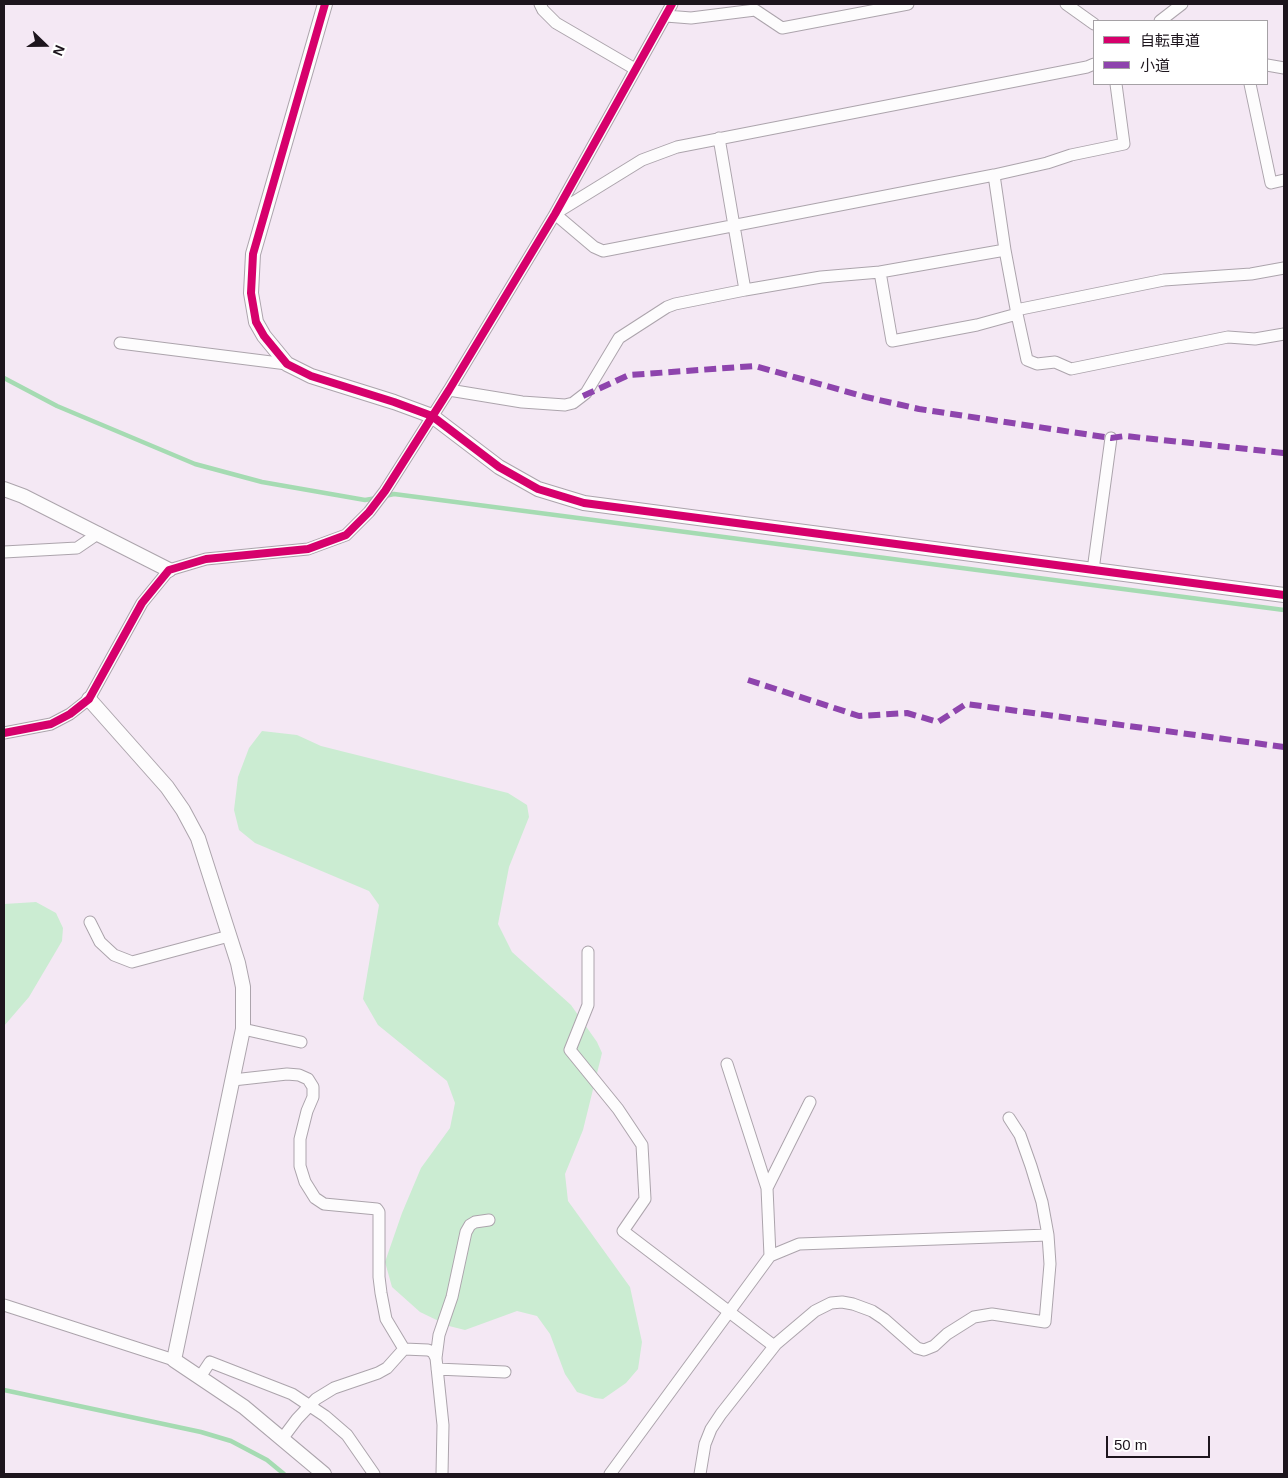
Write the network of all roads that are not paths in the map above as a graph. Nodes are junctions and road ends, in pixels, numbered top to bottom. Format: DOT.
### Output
graph roads {
  1 [pos="325,4"];
  2 [pos="540,4"];
  3 [pos="672,4"];
  4 [pos="908,4"];
  5 [pos="1066,4"];
  6 [pos="1182,4"];
  7 [pos="666,16"];
  8 [pos="1161,20"];
  9 [pos="1093,23"];
  10 [pos="1093,64"];
  11 [pos="1268,65"];
  12 [pos="1284,68"];
  13 [pos="635,69"];
  14 [pos="1116,85"];
  15 [pos="1250,85"];
  16 [pos="719,138"];
  17 [pos="994,175"];
  18 [pos="1284,180"];
  19 [pos="555,214"];
  20 [pos="734,226"];
  21 [pos="1005,250"];
  22 [pos="1284,268"];
  23 [pos="880,272"];
  24 [pos="746,290"];
  25 [pos="1017,312"];
  26 [pos="1284,334"];
  27 [pos="120,342"];
  28 [pos="287,364"];
  29 [pos="449,390"];
  30 [pos="432,416"];
  31 [pos="1111,438"];
  32 [pos="4,489"];
  33 [pos="99,533"];
  34 [pos="4,552"];
  35 [pos="169,570"];
  36 [pos="1092,570"];
  37 [pos="1284,595"];
  38 [pos="89,699"];
  39 [pos="4,733"];
  40 [pos="90,922"];
  41 [pos="229,936"];
  42 [pos="588,952"];
  43 [pos="243,1029"];
  44 [pos="301,1042"];
  45 [pos="727,1064"];
  46 [pos="233,1080"];
  47 [pos="810,1102"];
  48 [pos="1009,1118"];
  49 [pos="767,1188"];
  50 [pos="489,1220"];
  51 [pos="1048,1235"];
  52 [pos="770,1256"];
  53 [pos="4,1305"];
  54 [pos="728,1312"];
  55 [pos="774,1346"];
  56 [pos="404,1349"];
  57 [pos="174,1360"];
  58 [pos="436,1363"];
  59 [pos="505,1372"];
  60 [pos="200,1376"];
  61 [pos="310,1405"];
  62 [pos="282,1439"];
  63 [pos="324,1474"];
  64 [pos="374,1474"];
  65 [pos="442,1474"];
  66 [pos="610,1474"];
  67 [pos="700,1474"];
  1 -- 28 [label="street"];
  2 -- 13 [label="street"];
  3 -- 7 [label="street"];
  4 -- 7 [label="street"];
  5 -- 9 [label="street"];
  6 -- 8 [label="street"];
  7 -- 13 [label="street"];
  10 -- 16 [label="street"];
  11 -- 12 [label="street"];
  13 -- 19 [label="street"];
  14 -- 17 [label="street"];
  15 -- 18 [label="street"];
  16 -- 19 [label="street"];
  16 -- 20 [label="street"];
  17 -- 20 [label="street"];
  17 -- 21 [label="street"];
  19 -- 20 [label="street"];
  19 -- 29 [label="street"];
  20 -- 24 [label="street"];
  21 -- 23 [label="street"];
  21 -- 25 [label="street"];
  22 -- 25 [label="street"];
  23 -- 24 [label="street"];
  23 -- 25 [label="street"];
  24 -- 29 [label="street"];
  25 -- 26 [label="street"];
  27 -- 28 [label="street"];
  28 -- 30 [label="street"];
  29 -- 30 [label="street"];
  30 -- 35 [label="street"];
  30 -- 36 [label="street"];
  31 -- 36 [label="street"];
  32 -- 33 [label="street"];
  33 -- 34 [label="street"];
  33 -- 35 [label="street"];
  35 -- 38 [label="street"];
  36 -- 37 [label="street"];
  38 -- 39 [label="street"];
  38 -- 41 [label="street"];
  40 -- 41 [label="street"];
  41 -- 43 [label="street"];
  42 -- 54 [label="street"];
  43 -- 44 [label="street"];
  43 -- 46 [label="street"];
  45 -- 49 [label="street"];
  46 -- 56 [label="street"];
  46 -- 57 [label="street"];
  47 -- 49 [label="street"];
  48 -- 51 [label="street"];
  49 -- 52 [label="street"];
  50 -- 58 [label="street"];
  51 -- 52 [label="street"];
  51 -- 55 [label="street"];
  52 -- 54 [label="street"];
  53 -- 57 [label="street"];
  54 -- 55 [label="street"];
  54 -- 66 [label="street"];
  55 -- 67 [label="street"];
  56 -- 58 [label="street"];
  56 -- 61 [label="street"];
  57 -- 60 [label="street"];
  58 -- 59 [label="street"];
  58 -- 65 [label="street"];
  60 -- 61 [label="street"];
  60 -- 62 [label="street"];
  61 -- 62 [label="street"];
  61 -- 64 [label="street"];
  62 -- 63 [label="street"];
}
